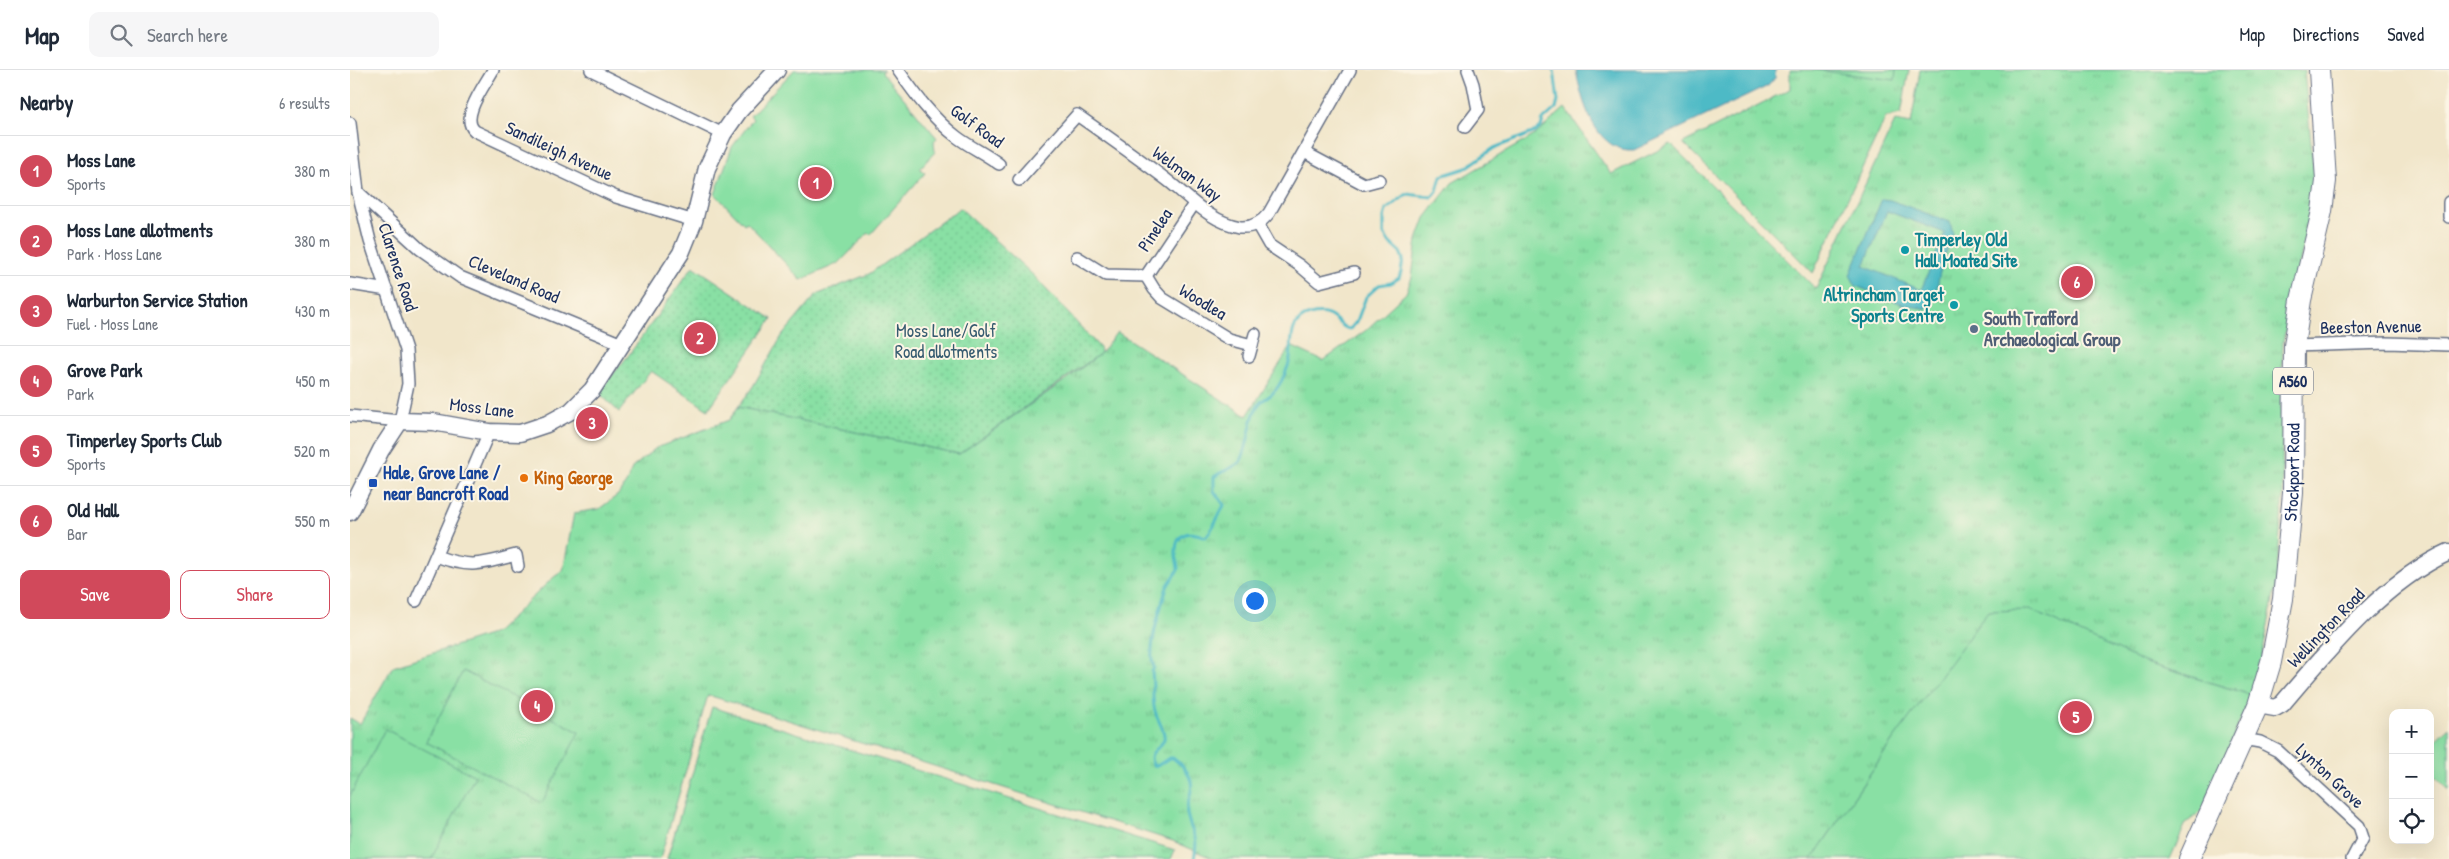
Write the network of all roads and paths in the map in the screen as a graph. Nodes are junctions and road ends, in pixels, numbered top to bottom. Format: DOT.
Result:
graph roads {
  1 [pos="493,70"];
  2 [pos="591,70"];
  3 [pos="777,70"];
  4 [pos="898,70"];
  5 [pos="1350,70"];
  6 [pos="1468,70"];
  7 [pos="2319,70"];
  8 [pos="350,123"];
  9 [pos="1465,127"];
  10 [pos="723,134"];
  11 [pos="1304,152"];
  12 [pos="999,164"];
  13 [pos="1019,180"];
  14 [pos="1379,180"];
  15 [pos="358,192"];
  16 [pos="2449,202"];
  17 [pos="1194,204"];
  18 [pos="2449,218"];
  19 [pos="694,221"];
  20 [pos="1257,224"];
  21 [pos="1078,257"];
  22 [pos="1354,273"];
  23 [pos="1146,276"];
  24 [pos="350,284"];
  25 [pos="387,290"];
  26 [pos="622,344"];
  27 [pos="1252,345"];
  28 [pos="2449,345"];
  29 [pos="2294,346"];
  30 [pos="350,416"];
  31 [pos="400,421"];
  32 [pos="490,432"];
  33 [pos="350,512"];
  34 [pos="2449,552"];
  35 [pos="436,556"];
  36 [pos="518,566"];
  37 [pos="416,601"];
  38 [pos="2258,706"];
  39 [pos="2243,739"];
  40 [pos="2189,859"];
  41 [pos="2352,859"];
  1 -- 19 [label="street, Sandileigh Avenue"];
  2 -- 10 [label="street"];
  3 -- 10 [label="street, Moss Lane"];
  4 -- 12 [label="street, Golf Road"];
  5 -- 11 [label="street"];
  6 -- 9 [label="street"];
  7 -- 29 [label="highway, Stockport Road / A560"];
  8 -- 15 [label="street, Clarence Road"];
  10 -- 19 [label="street, Moss Lane"];
  11 -- 14 [label="street"];
  11 -- 20 [label="street"];
  13 -- 17 [label="street, Welman Way"];
  15 -- 25 [label="street, Clarence Road"];
  15 -- 26 [label="street, Cleveland Road"];
  16 -- 18 [label="street"];
  17 -- 20 [label="street, Welman Way"];
  17 -- 23 [label="street, Pinelea"];
  19 -- 26 [label="street, Moss Lane"];
  20 -- 22 [label="street"];
  21 -- 23 [label="street"];
  23 -- 27 [label="street, Woodlea"];
  24 -- 25 [label="street"];
  25 -- 31 [label="street, Clarence Road"];
  26 -- 32 [label="street, Moss Lane"];
  28 -- 29 [label="street, Beeston Avenue"];
  29 -- 38 [label="highway, Stockport Road / A560"];
  30 -- 31 [label="street"];
  31 -- 32 [label="street, Moss Lane"];
  31 -- 33 [label="street"];
  32 -- 35 [label="street"];
  34 -- 38 [label="street, Wellington Road"];
  35 -- 36 [label="street"];
  35 -- 37 [label="street"];
  38 -- 39 [label="highway, Stockport Road / A560"];
  39 -- 40 [label="highway, Stockport Road / A560"];
  39 -- 41 [label="street, Lynton Grove"];
}
